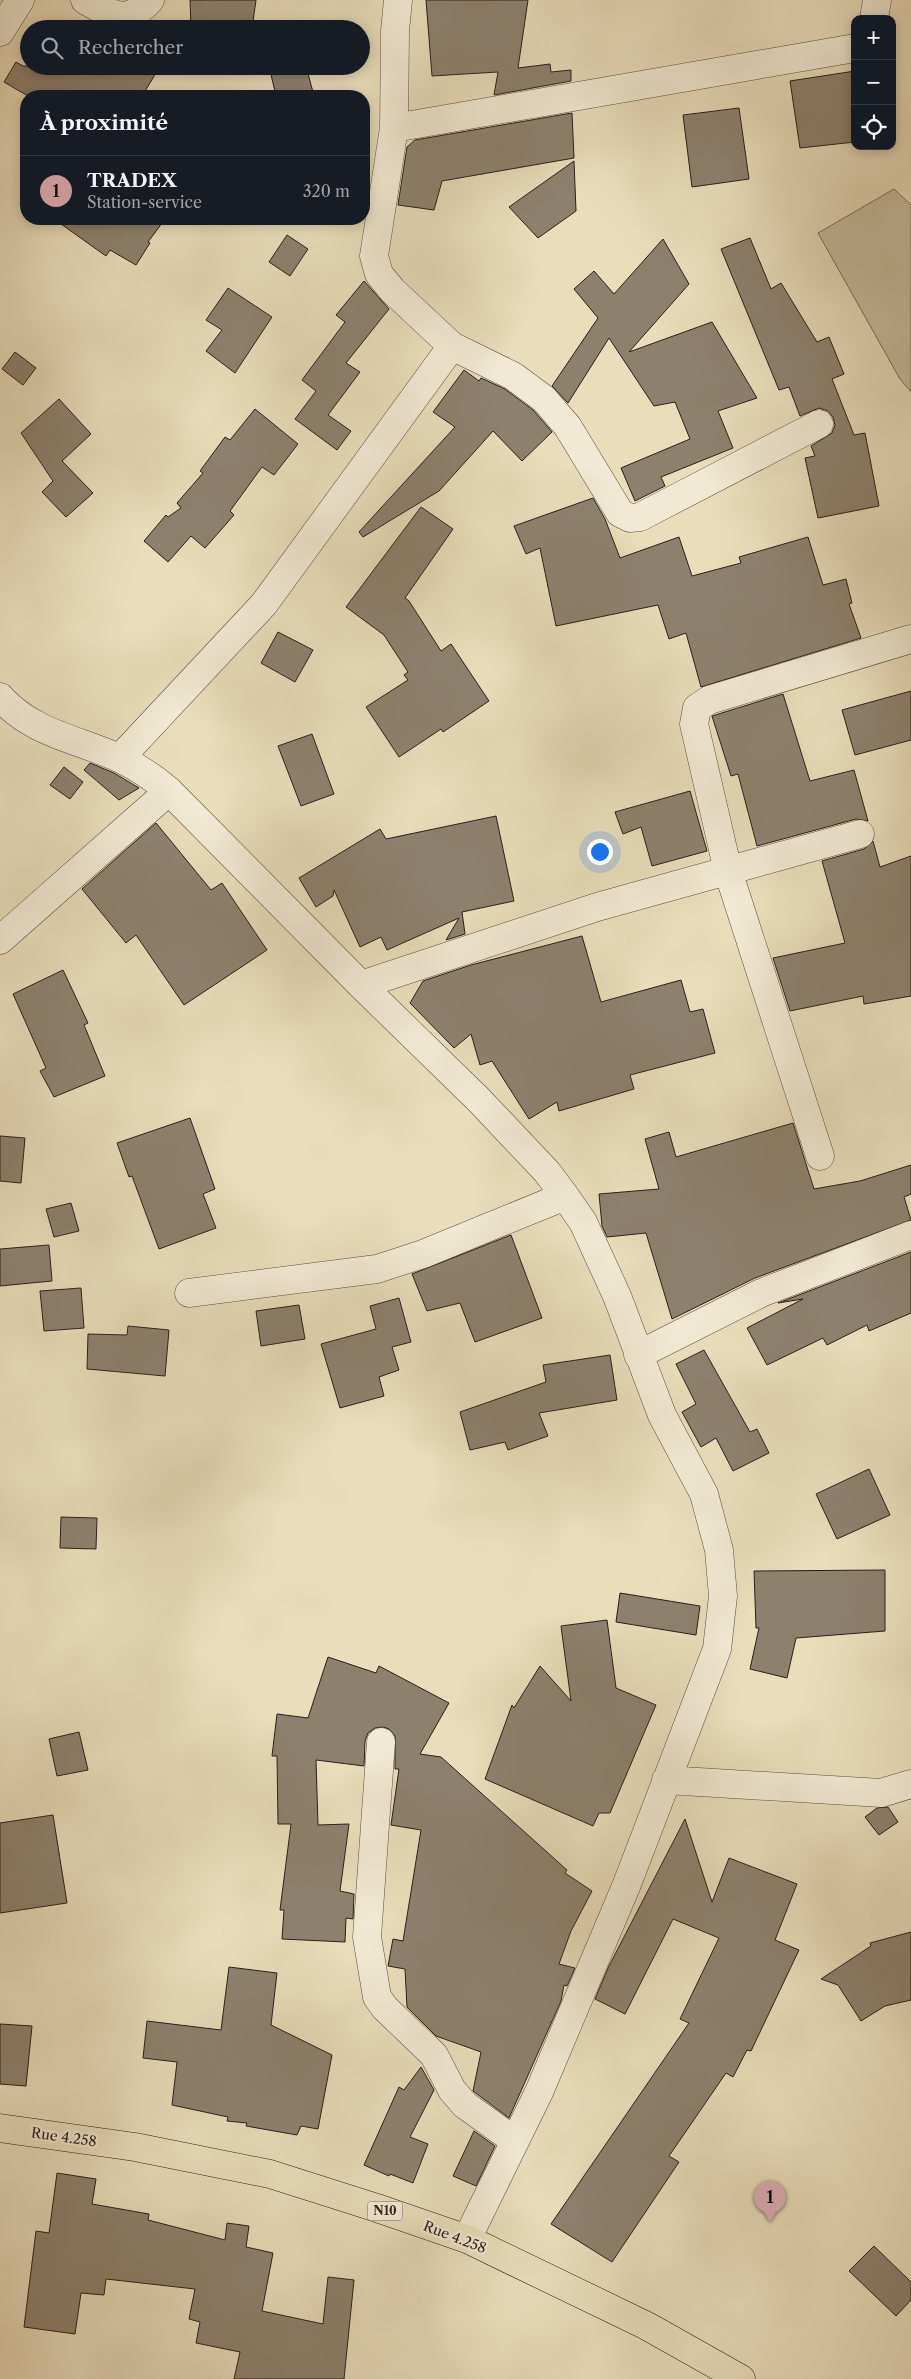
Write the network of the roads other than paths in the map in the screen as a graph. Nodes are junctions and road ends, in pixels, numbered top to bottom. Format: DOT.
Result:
graph roads {
  1 [pos="20,0"];
  2 [pos="85,0"];
  3 [pos="150,0"];
  4 [pos="398,0"];
  5 [pos="877,0"];
  6 [pos="875,15"];
  7 [pos="0,32"];
  8 [pos="851,49"];
  9 [pos="394,128"];
  10 [pos="452,346"];
  11 [pos="819,424"];
  12 [pos="911,639"];
  13 [pos="0,697"];
  14 [pos="120,758"];
  15 [pos="169,791"];
  16 [pos="860,834"];
  17 [pos="728,871"];
  18 [pos="0,940"];
  19 [pos="361,985"];
  20 [pos="820,1156"];
  21 [pos="565,1196"];
  22 [pos="911,1235"];
  23 [pos="189,1293"];
  24 [pos="638,1356"];
  25 [pos="381,1742"];
  26 [pos="666,1780"];
  27 [pos="911,1784"];
  28 [pos="0,2128"];
  29 [pos="515,2141"];
  30 [pos="467,2239"];
  31 [pos="741,2379"];
  1 -- 7 [label="street"];
  2 -- 3 [label="street"];
  4 -- 9 [label="street"];
  5 -- 6 [label="street"];
  8 -- 9 [label="street"];
  9 -- 10 [label="street"];
  10 -- 11 [label="street"];
  10 -- 14 [label="street"];
  12 -- 17 [label="street"];
  13 -- 14 [label="street"];
  14 -- 15 [label="street"];
  15 -- 18 [label="street"];
  15 -- 19 [label="street"];
  16 -- 17 [label="street"];
  17 -- 19 [label="street"];
  17 -- 20 [label="street"];
  19 -- 21 [label="street"];
  21 -- 23 [label="street"];
  21 -- 24 [label="street"];
  22 -- 24 [label="street"];
  24 -- 26 [label="street"];
  25 -- 29 [label="street"];
  26 -- 27 [label="street"];
  26 -- 29 [label="street"];
  28 -- 30 [label="highway, Rue 4.258 / N10"];
  29 -- 30 [label="street"];
  30 -- 31 [label="highway, Rue 4.258 / N10"];
}
